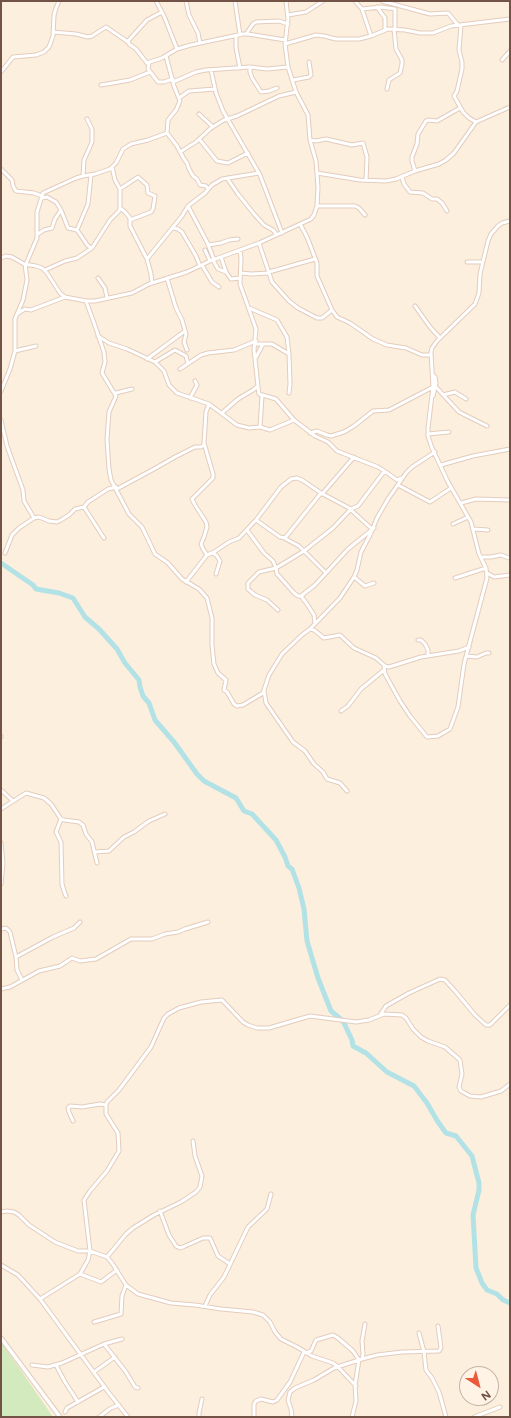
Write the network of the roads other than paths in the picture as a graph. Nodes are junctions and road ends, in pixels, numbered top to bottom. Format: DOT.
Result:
graph roads {
  1 [pos="59,1"];
  2 [pos="156,1"];
  3 [pos="186,1"];
  4 [pos="235,1"];
  5 [pos="286,1"];
  6 [pos="323,1"];
  7 [pos="355,1"];
  8 [pos="382,1"];
  9 [pos="376,7"];
  10 [pos="395,7"];
  11 [pos="362,9"];
  12 [pos="162,12"];
  13 [pos="288,15"];
  14 [pos="510,19"];
  15 [pos="288,24"];
  16 [pos="460,25"];
  17 [pos="386,29"];
  18 [pos="394,29"];
  19 [pos="53,32"];
  20 [pos="246,34"];
  21 [pos="240,35"];
  22 [pos="236,36"];
  23 [pos="371,36"];
  24 [pos="128,42"];
  25 [pos="285,42"];
  26 [pos="200,43"];
  27 [pos="176,49"];
  28 [pos="510,51"];
  29 [pos="166,56"];
  30 [pos="502,60"];
  31 [pos="308,62"];
  32 [pos="149,63"];
  33 [pos="250,67"];
  34 [pos="288,67"];
  35 [pos="240,68"];
  36 [pos="211,70"];
  37 [pos="1,72"];
  38 [pos="150,72"];
  39 [pos="173,80"];
  40 [pos="293,80"];
  41 [pos="101,85"];
  42 [pos="277,88"];
  43 [pos="215,89"];
  44 [pos="387,89"];
  45 [pos="296,92"];
  46 [pos="179,98"];
  47 [pos="510,107"];
  48 [pos="460,108"];
  49 [pos="199,114"];
  50 [pos="87,118"];
  51 [pos="227,119"];
  52 [pos="476,122"];
  53 [pos="213,127"];
  54 [pos="167,133"];
  55 [pos="200,140"];
  56 [pos="310,140"];
  57 [pos="180,152"];
  58 [pos="248,153"];
  59 [pos="112,167"];
  60 [pos="1,169"];
  61 [pos="415,171"];
  62 [pos="258,173"];
  63 [pos="317,173"];
  64 [pos="90,175"];
  65 [pos="83,176"];
  66 [pos="402,177"];
  67 [pos="227,178"];
  68 [pos="366,180"];
  69 [pos="120,189"];
  70 [pos="208,189"];
  71 [pos="42,197"];
  72 [pos="188,206"];
  73 [pos="317,206"];
  74 [pos="120,208"];
  75 [pos="61,210"];
  76 [pos="447,211"];
  77 [pos="365,215"];
  78 [pos="130,220"];
  79 [pos="510,221"];
  80 [pos="300,224"];
  81 [pos="173,228"];
  82 [pos="77,230"];
  83 [pos="282,233"];
  84 [pos="38,234"];
  85 [pos="277,235"];
  86 [pos="238,239"];
  87 [pos="258,243"];
  88 [pos="208,245"];
  89 [pos="92,248"];
  90 [pos="205,250"];
  91 [pos="240,250"];
  92 [pos="221,257"];
  93 [pos="1,258"];
  94 [pos="147,259"];
  95 [pos="315,259"];
  96 [pos="212,260"];
  97 [pos="467,262"];
  98 [pos="483,262"];
  99 [pos="25,264"];
  100 [pos="201,265"];
  101 [pos="45,270"];
  102 [pos="226,272"];
  103 [pos="269,272"];
  104 [pos="241,273"];
  105 [pos="98,278"];
  106 [pos="167,278"];
  107 [pos="240,278"];
  108 [pos="152,283"];
  109 [pos="219,287"];
  110 [pos="65,297"];
  111 [pos="107,298"];
  112 [pos="86,301"];
  113 [pos="415,306"];
  114 [pos="249,308"];
  115 [pos="332,310"];
  116 [pos="16,314"];
  117 [pos="185,331"];
  118 [pos="97,335"];
  119 [pos="440,338"];
  120 [pos="255,342"];
  121 [pos="263,344"];
  122 [pos="36,346"];
  123 [pos="187,350"];
  124 [pos="15,351"];
  125 [pos="289,354"];
  126 [pos="431,355"];
  127 [pos="147,359"];
  128 [pos="255,359"];
  129 [pos="155,362"];
  130 [pos="188,364"];
  131 [pos="180,369"];
  132 [pos="195,381"];
  133 [pos="258,386"];
  134 [pos="434,387"];
  135 [pos="132,389"];
  136 [pos="253,390"];
  137 [pos="1,391"];
  138 [pos="258,392"];
  139 [pos="288,393"];
  140 [pos="116,394"];
  141 [pos="443,395"];
  142 [pos="262,396"];
  143 [pos="190,398"];
  144 [pos="466,399"];
  145 [pos="209,404"];
  146 [pos="222,413"];
  147 [pos="1,420"];
  148 [pos="294,420"];
  149 [pos="487,426"];
  150 [pos="260,427"];
  151 [pos="449,432"];
  152 [pos="310,433"];
  153 [pos="428,434"];
  154 [pos="204,445"];
  155 [pos="510,450"];
  156 [pos="435,452"];
  157 [pos="354,457"];
  158 [pos="441,465"];
  159 [pos="386,472"];
  160 [pos="402,478"];
  161 [pos="398,484"];
  162 [pos="116,488"];
  163 [pos="451,488"];
  164 [pos="322,493"];
  165 [pos="510,500"];
  166 [pos="461,503"];
  167 [pos="84,507"];
  168 [pos="351,510"];
  169 [pos="468,517"];
  170 [pos="34,518"];
  171 [pos="256,520"];
  172 [pos="452,524"];
  173 [pos="373,528"];
  174 [pos="473,529"];
  175 [pos="247,530"];
  176 [pos="488,530"];
  177 [pos="104,538"];
  178 [pos="283,538"];
  179 [pos="304,551"];
  180 [pos="212,553"];
  181 [pos="5,554"];
  182 [pos="207,555"];
  183 [pos="481,557"];
  184 [pos="509,558"];
  185 [pos="276,568"];
  186 [pos="486,570"];
  187 [pos="325,572"];
  188 [pos="216,574"];
  189 [pos="510,576"];
  190 [pos="354,577"];
  191 [pos="455,578"];
  192 [pos="186,582"];
  193 [pos="374,583"];
  194 [pos="301,596"];
  195 [pos="278,610"];
  196 [pos="315,624"];
  197 [pos="310,629"];
  198 [pos="418,640"];
  199 [pos="469,647"];
  200 [pos="490,653"];
  201 [pos="428,655"];
  202 [pos="466,656"];
  203 [pos="384,665"];
  204 [pos="384,670"];
  205 [pos="264,691"];
  206 [pos="341,711"];
  207 [pos="1,790"];
  208 [pos="347,791"];
  209 [pos="13,801"];
  210 [pos="1,809"];
  211 [pos="165,814"];
  212 [pos="61,819"];
  213 [pos="1,843"];
  214 [pos="95,852"];
  215 [pos="97,863"];
  216 [pos="1,884"];
  217 [pos="66,896"];
  218 [pos="80,922"];
  219 [pos="208,922"];
  220 [pos="1,929"];
  221 [pos="16,957"];
  222 [pos="22,980"];
  223 [pos="1,989"];
  224 [pos="510,1005"];
  225 [pos="380,1015"];
  226 [pos="510,1084"];
  227 [pos="106,1105"];
  228 [pos="74,1121"];
  229 [pos="193,1141"];
  230 [pos="271,1194"];
  231 [pos="1,1208"];
  232 [pos="7,1211"];
  233 [pos="160,1211"];
  234 [pos="1,1212"];
  235 [pos="90,1251"];
  236 [pos="107,1257"];
  237 [pos="230,1264"];
  238 [pos="1,1265"];
  239 [pos="117,1270"];
  240 [pos="80,1274"];
  241 [pos="126,1285"];
  242 [pos="40,1299"];
  243 [pos="206,1306"];
  244 [pos="94,1322"];
  245 [pos="365,1324"];
  246 [pos="438,1326"];
  247 [pos="418,1334"];
  248 [pos="1,1338"];
  249 [pos="122,1339"];
  250 [pos="104,1344"];
  251 [pos="305,1352"];
  252 [pos="424,1352"];
  253 [pos="81,1354"];
  254 [pos="115,1357"];
  255 [pos="360,1360"];
  256 [pos="32,1365"];
  257 [pos="56,1365"];
  258 [pos="338,1367"];
  259 [pos="94,1372"];
  260 [pos="356,1386"];
  261 [pos="104,1387"];
  262 [pos="138,1388"];
  263 [pos="202,1399"];
  264 [pos="78,1402"];
  265 [pos="119,1405"];
  266 [pos="500,1407"];
  267 [pos="65,1412"];
  268 [pos="60,1417"];
  269 [pos="99,1417"];
  270 [pos="128,1417"];
  271 [pos="199,1417"];
  272 [pos="254,1417"];
  273 [pos="292,1417"];
  274 [pos="352,1417"];
  275 [pos="446,1417"];
  276 [pos="474,1417"];
  1 -- 19 [label="street"];
  2 -- 12 [label="street"];
  3 -- 26 [label="street"];
  4 -- 21 [label="street"];
  5 -- 13 [label="street"];
  6 -- 13 [label="street"];
  7 -- 11 [label="street"];
  8 -- 10 [label="street"];
  9 -- 10 [label="street"];
  9 -- 11 [label="street"];
  9 -- 17 [label="street"];
  10 -- 16 [label="street"];
  10 -- 18 [label="street"];
  11 -- 23 [label="street"];
  12 -- 24 [label="street"];
  12 -- 27 [label="street"];
  13 -- 15 [label="street"];
  14 -- 16 [label="street"];
  15 -- 20 [label="street"];
  15 -- 25 [label="street"];
  16 -- 18 [label="street"];
  16 -- 48 [label="street"];
  17 -- 18 [label="street"];
  17 -- 23 [label="street"];
  18 -- 44 [label="street"];
  19 -- 24 [label="street"];
  19 -- 37 [label="street"];
  20 -- 21 [label="street"];
  20 -- 25 [label="street"];
  21 -- 22 [label="street"];
  22 -- 26 [label="street"];
  22 -- 35 [label="street"];
  23 -- 25 [label="street"];
  24 -- 32 [label="street"];
  25 -- 34 [label="street"];
  26 -- 27 [label="street"];
  27 -- 29 [label="street"];
  28 -- 30 [label="street"];
  29 -- 32 [label="street"];
  29 -- 39 [label="street"];
  31 -- 40 [label="street"];
  32 -- 38 [label="street"];
  33 -- 34 [label="street"];
  33 -- 35 [label="street"];
  33 -- 42 [label="street"];
  34 -- 40 [label="street"];
  35 -- 36 [label="street"];
  36 -- 39 [label="street"];
  36 -- 43 [label="street"];
  38 -- 39 [label="street"];
  38 -- 41 [label="street"];
  39 -- 46 [label="street"];
  40 -- 45 [label="street"];
  43 -- 46 [label="street"];
  43 -- 51 [label="street"];
  45 -- 51 [label="street"];
  45 -- 56 [label="street"];
  46 -- 54 [label="street"];
  47 -- 52 [label="street"];
  48 -- 52 [label="street"];
  48 -- 61 [label="street"];
  49 -- 53 [label="street"];
  50 -- 65 [label="street"];
  51 -- 53 [label="street"];
  51 -- 58 [label="street"];
  52 -- 61 [label="street"];
  53 -- 55 [label="street"];
  54 -- 57 [label="street"];
  54 -- 59 [label="street"];
  55 -- 57 [label="street"];
  55 -- 58 [label="street"];
  56 -- 63 [label="street"];
  56 -- 68 [label="street"];
  57 -- 70 [label="street"];
  58 -- 62 [label="street"];
  59 -- 64 [label="street"];
  59 -- 69 [label="street"];
  60 -- 71 [label="street"];
  61 -- 66 [label="street"];
  62 -- 67 [label="street"];
  62 -- 83 [label="street"];
  63 -- 68 [label="street"];
  63 -- 73 [label="street"];
  64 -- 65 [label="street"];
  64 -- 82 [label="street"];
  65 -- 71 [label="street"];
  66 -- 68 [label="street"];
  66 -- 76 [label="street"];
  67 -- 70 [label="street"];
  67 -- 85 [label="street"];
  69 -- 74 [label="street"];
  69 -- 78 [label="street"];
  70 -- 72 [label="street"];
  71 -- 75 [label="street"];
  71 -- 84 [label="street"];
  72 -- 81 [label="street"];
  72 -- 88 [label="street"];
  73 -- 77 [label="street"];
  73 -- 80 [label="street"];
  74 -- 78 [label="street"];
  74 -- 89 [label="street"];
  75 -- 82 [label="street"];
  75 -- 84 [label="street"];
  78 -- 94 [label="street"];
  79 -- 98 [label="street"];
  80 -- 83 [label="street"];
  80 -- 95 [label="street"];
  81 -- 94 [label="street"];
  81 -- 100 [label="street"];
  82 -- 89 [label="street"];
  83 -- 85 [label="street"];
  84 -- 99 [label="street"];
  85 -- 87 [label="street"];
  86 -- 88 [label="street"];
  87 -- 91 [label="street"];
  87 -- 103 [label="street"];
  88 -- 96 [label="street"];
  89 -- 101 [label="street"];
  90 -- 96 [label="street"];
  91 -- 92 [label="street"];
  91 -- 104 [label="street"];
  92 -- 96 [label="street"];
  92 -- 102 [label="street"];
  93 -- 99 [label="street"];
  94 -- 108 [label="street"];
  95 -- 103 [label="street"];
  95 -- 115 [label="street"];
  96 -- 100 [label="street"];
  96 -- 102 [label="street"];
  97 -- 98 [label="street"];
  98 -- 119 [label="street"];
  99 -- 101 [label="street"];
  99 -- 116 [label="street"];
  100 -- 106 [label="street"];
  100 -- 109 [label="street"];
  101 -- 110 [label="street"];
  102 -- 107 [label="street"];
  103 -- 104 [label="street"];
  103 -- 115 [label="street"];
  104 -- 107 [label="street"];
  105 -- 111 [label="street"];
  106 -- 108 [label="street"];
  106 -- 117 [label="street"];
  107 -- 114 [label="street"];
  108 -- 111 [label="street"];
  110 -- 112 [label="street"];
  110 -- 116 [label="street"];
  111 -- 112 [label="street"];
  112 -- 118 [label="street"];
  113 -- 119 [label="street"];
  114 -- 120 [label="street"];
  114 -- 125 [label="street"];
  115 -- 126 [label="street"];
  116 -- 124 [label="street"];
  117 -- 123 [label="street"];
  117 -- 127 [label="street"];
  118 -- 127 [label="street"];
  118 -- 140 [label="street"];
  119 -- 126 [label="street"];
  120 -- 121 [label="street"];
  120 -- 128 [label="street"];
  120 -- 130 [label="street"];
  121 -- 125 [label="street"];
  121 -- 128 [label="street"];
  122 -- 124 [label="street"];
  124 -- 137 [label="street"];
  125 -- 139 [label="street"];
  126 -- 134 [label="street"];
  127 -- 129 [label="street"];
  128 -- 133 [label="street"];
  129 -- 130 [label="street"];
  129 -- 143 [label="street"];
  130 -- 131 [label="street"];
  132 -- 143 [label="street"];
  133 -- 136 [label="street"];
  133 -- 138 [label="street"];
  134 -- 141 [label="street"];
  134 -- 152 [label="street"];
  134 -- 153 [label="street"];
  135 -- 140 [label="street"];
  136 -- 138 [label="street"];
  136 -- 146 [label="street"];
  138 -- 142 [label="street"];
  140 -- 162 [label="street"];
  141 -- 144 [label="street"];
  141 -- 149 [label="street"];
  142 -- 148 [label="street"];
  142 -- 150 [label="street"];
  143 -- 145 [label="street"];
  145 -- 146 [label="street"];
  145 -- 154 [label="street"];
  146 -- 150 [label="street"];
  147 -- 170 [label="street"];
  148 -- 150 [label="street"];
  148 -- 152 [label="street"];
  151 -- 153 [label="street"];
  152 -- 157 [label="street"];
  153 -- 156 [label="street"];
  154 -- 162 [label="street"];
  154 -- 182 [label="street"];
  155 -- 158 [label="street"];
  156 -- 158 [label="street"];
  156 -- 160 [label="street"];
  157 -- 159 [label="street"];
  157 -- 164 [label="street"];
  158 -- 163 [label="street"];
  159 -- 160 [label="street"];
  159 -- 168 [label="street"];
  160 -- 161 [label="street"];
  161 -- 163 [label="street"];
  161 -- 173 [label="street"];
  162 -- 167 [label="street"];
  162 -- 192 [label="street"];
  163 -- 166 [label="street"];
  164 -- 168 [label="street"];
  164 -- 171 [label="street"];
  164 -- 178 [label="street"];
  165 -- 166 [label="street"];
  166 -- 169 [label="street"];
  167 -- 170 [label="street"];
  167 -- 177 [label="street"];
  168 -- 173 [label="street"];
  168 -- 179 [label="street"];
  169 -- 172 [label="street"];
  169 -- 174 [label="street"];
  170 -- 181 [label="street"];
  171 -- 175 [label="street"];
  171 -- 178 [label="street"];
  173 -- 187 [label="street"];
  173 -- 190 [label="street"];
  174 -- 176 [label="street"];
  174 -- 183 [label="street"];
  175 -- 180 [label="street"];
  175 -- 185 [label="street"];
  178 -- 179 [label="street"];
  179 -- 185 [label="street"];
  179 -- 187 [label="street"];
  180 -- 182 [label="street"];
  180 -- 188 [label="street"];
  182 -- 192 [label="street"];
  183 -- 184 [label="street"];
  183 -- 186 [label="street"];
  185 -- 194 [label="street"];
  185 -- 195 [label="street"];
  186 -- 189 [label="street"];
  186 -- 191 [label="street"];
  186 -- 199 [label="street"];
  187 -- 194 [label="street"];
  190 -- 193 [label="street"];
  190 -- 196 [label="street"];
  192 -- 205 [label="street"];
  194 -- 196 [label="street"];
  196 -- 197 [label="street"];
  197 -- 203 [label="street"];
  197 -- 205 [label="street"];
  198 -- 201 [label="street"];
  199 -- 201 [label="street"];
  199 -- 202 [label="street"];
  200 -- 202 [label="street"];
  201 -- 203 [label="street"];
  202 -- 204 [label="street"];
  203 -- 204 [label="street"];
  204 -- 206 [label="street"];
  205 -- 208 [label="street"];
  207 -- 209 [label="street"];
  209 -- 210 [label="street"];
  209 -- 212 [label="street"];
  211 -- 214 [label="street"];
  212 -- 214 [label="street"];
  212 -- 217 [label="street"];
  213 -- 216 [label="street"];
  214 -- 215 [label="street"];
  218 -- 221 [label="street"];
  219 -- 222 [label="street"];
  220 -- 221 [label="street"];
  221 -- 222 [label="street"];
  222 -- 223 [label="street"];
  224 -- 225 [label="street"];
  225 -- 226 [label="street"];
  225 -- 227 [label="street"];
  227 -- 228 [label="street"];
  227 -- 235 [label="street"];
  229 -- 233 [label="street"];
  230 -- 237 [label="street"];
  231 -- 232 [label="street"];
  232 -- 234 [label="street"];
  232 -- 235 [label="street"];
  233 -- 236 [label="street"];
  233 -- 237 [label="street"];
  235 -- 236 [label="street"];
  235 -- 240 [label="street"];
  236 -- 239 [label="street"];
  237 -- 243 [label="street"];
  238 -- 242 [label="street"];
  239 -- 240 [label="street"];
  239 -- 241 [label="street"];
  240 -- 242 [label="street"];
  241 -- 243 [label="street"];
  241 -- 244 [label="street"];
  242 -- 253 [label="street"];
  243 -- 251 [label="street"];
  245 -- 255 [label="street"];
  246 -- 252 [label="street"];
  247 -- 252 [label="street"];
  248 -- 268 [label="street"];
  249 -- 250 [label="street"];
  250 -- 253 [label="street"];
  250 -- 254 [label="street"];
  251 -- 255 [label="street"];
  251 -- 258 [label="street"];
  251 -- 272 [label="street"];
  252 -- 255 [label="street"];
  252 -- 275 [label="street"];
  253 -- 257 [label="street"];
  253 -- 259 [label="street"];
  254 -- 259 [label="street"];
  254 -- 262 [label="street"];
  255 -- 258 [label="street"];
  255 -- 260 [label="street"];
  256 -- 257 [label="street"];
  257 -- 264 [label="street"];
  258 -- 260 [label="street"];
  258 -- 273 [label="street"];
  259 -- 261 [label="street"];
  260 -- 274 [label="street"];
  261 -- 264 [label="street"];
  261 -- 265 [label="street"];
  263 -- 271 [label="street"];
  264 -- 267 [label="street"];
  265 -- 269 [label="street"];
  265 -- 270 [label="street"];
  266 -- 276 [label="street"];
}
